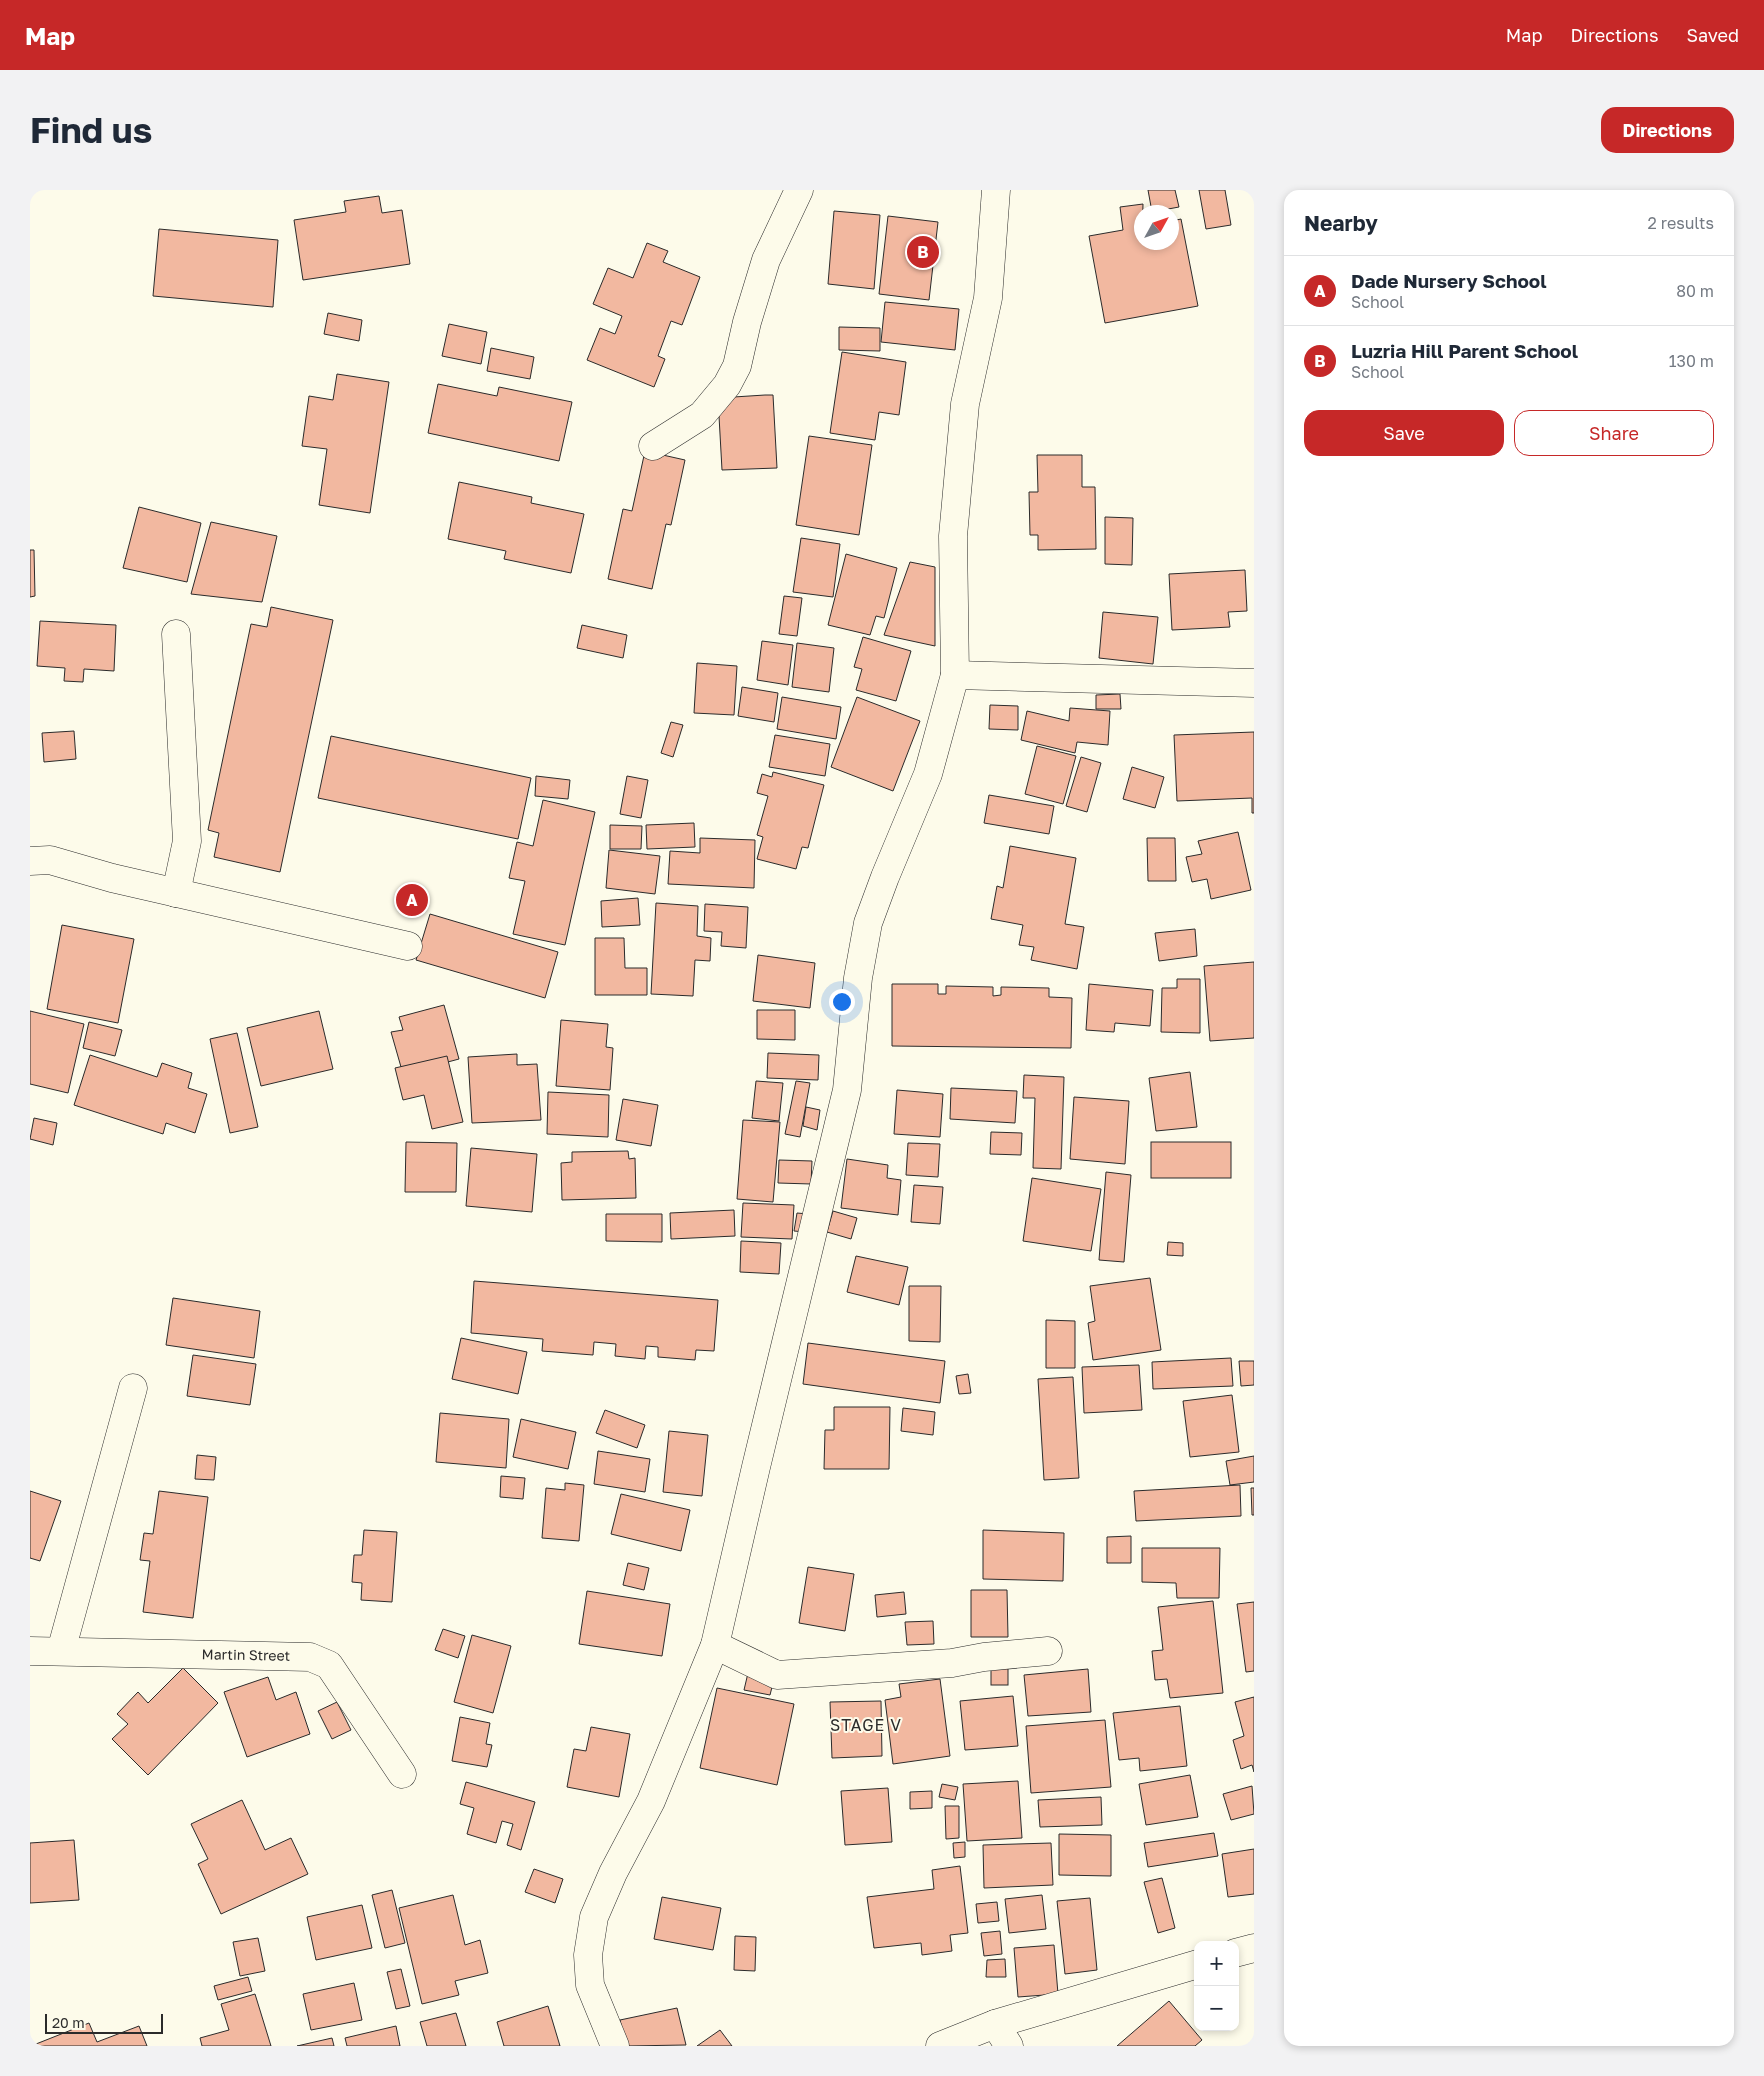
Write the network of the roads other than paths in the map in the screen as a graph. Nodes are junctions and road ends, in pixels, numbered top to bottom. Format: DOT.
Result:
graph roads {
  1 [pos="799,190"];
  2 [pos="996,190"];
  3 [pos="653,446"];
  4 [pos="176,634"];
  5 [pos="955,675"];
  6 [pos="1254,683"];
  7 [pos="30,860"];
  8 [pos="176,893"];
  9 [pos="408,946"];
  10 [pos="133,1388"];
  11 [pos="716,1645"];
  12 [pos="30,1651"];
  13 [pos="61,1651"];
  14 [pos="1048,1651"];
  15 [pos="402,1774"];
  16 [pos="1254,1948"];
  17 [pos="1239,1952"];
  18 [pos="1194,1965"];
  19 [pos="1002,2035"];
  20 [pos="615,2046"];
  21 [pos="940,2046"];
  1 -- 3 [label="street"];
  2 -- 5 [label="street"];
  4 -- 8 [label="street"];
  5 -- 6 [label="street"];
  5 -- 11 [label="street"];
  7 -- 8 [label="street"];
  8 -- 9 [label="street"];
  10 -- 13 [label="street"];
  11 -- 14 [label="street"];
  11 -- 20 [label="street"];
  12 -- 13 [label="street, Martin Street"];
  13 -- 15 [label="street, Martin Street"];
  16 -- 17 [label="street"];
  18 -- 19 [label="street"];
  19 -- 21 [label="street"];
}
